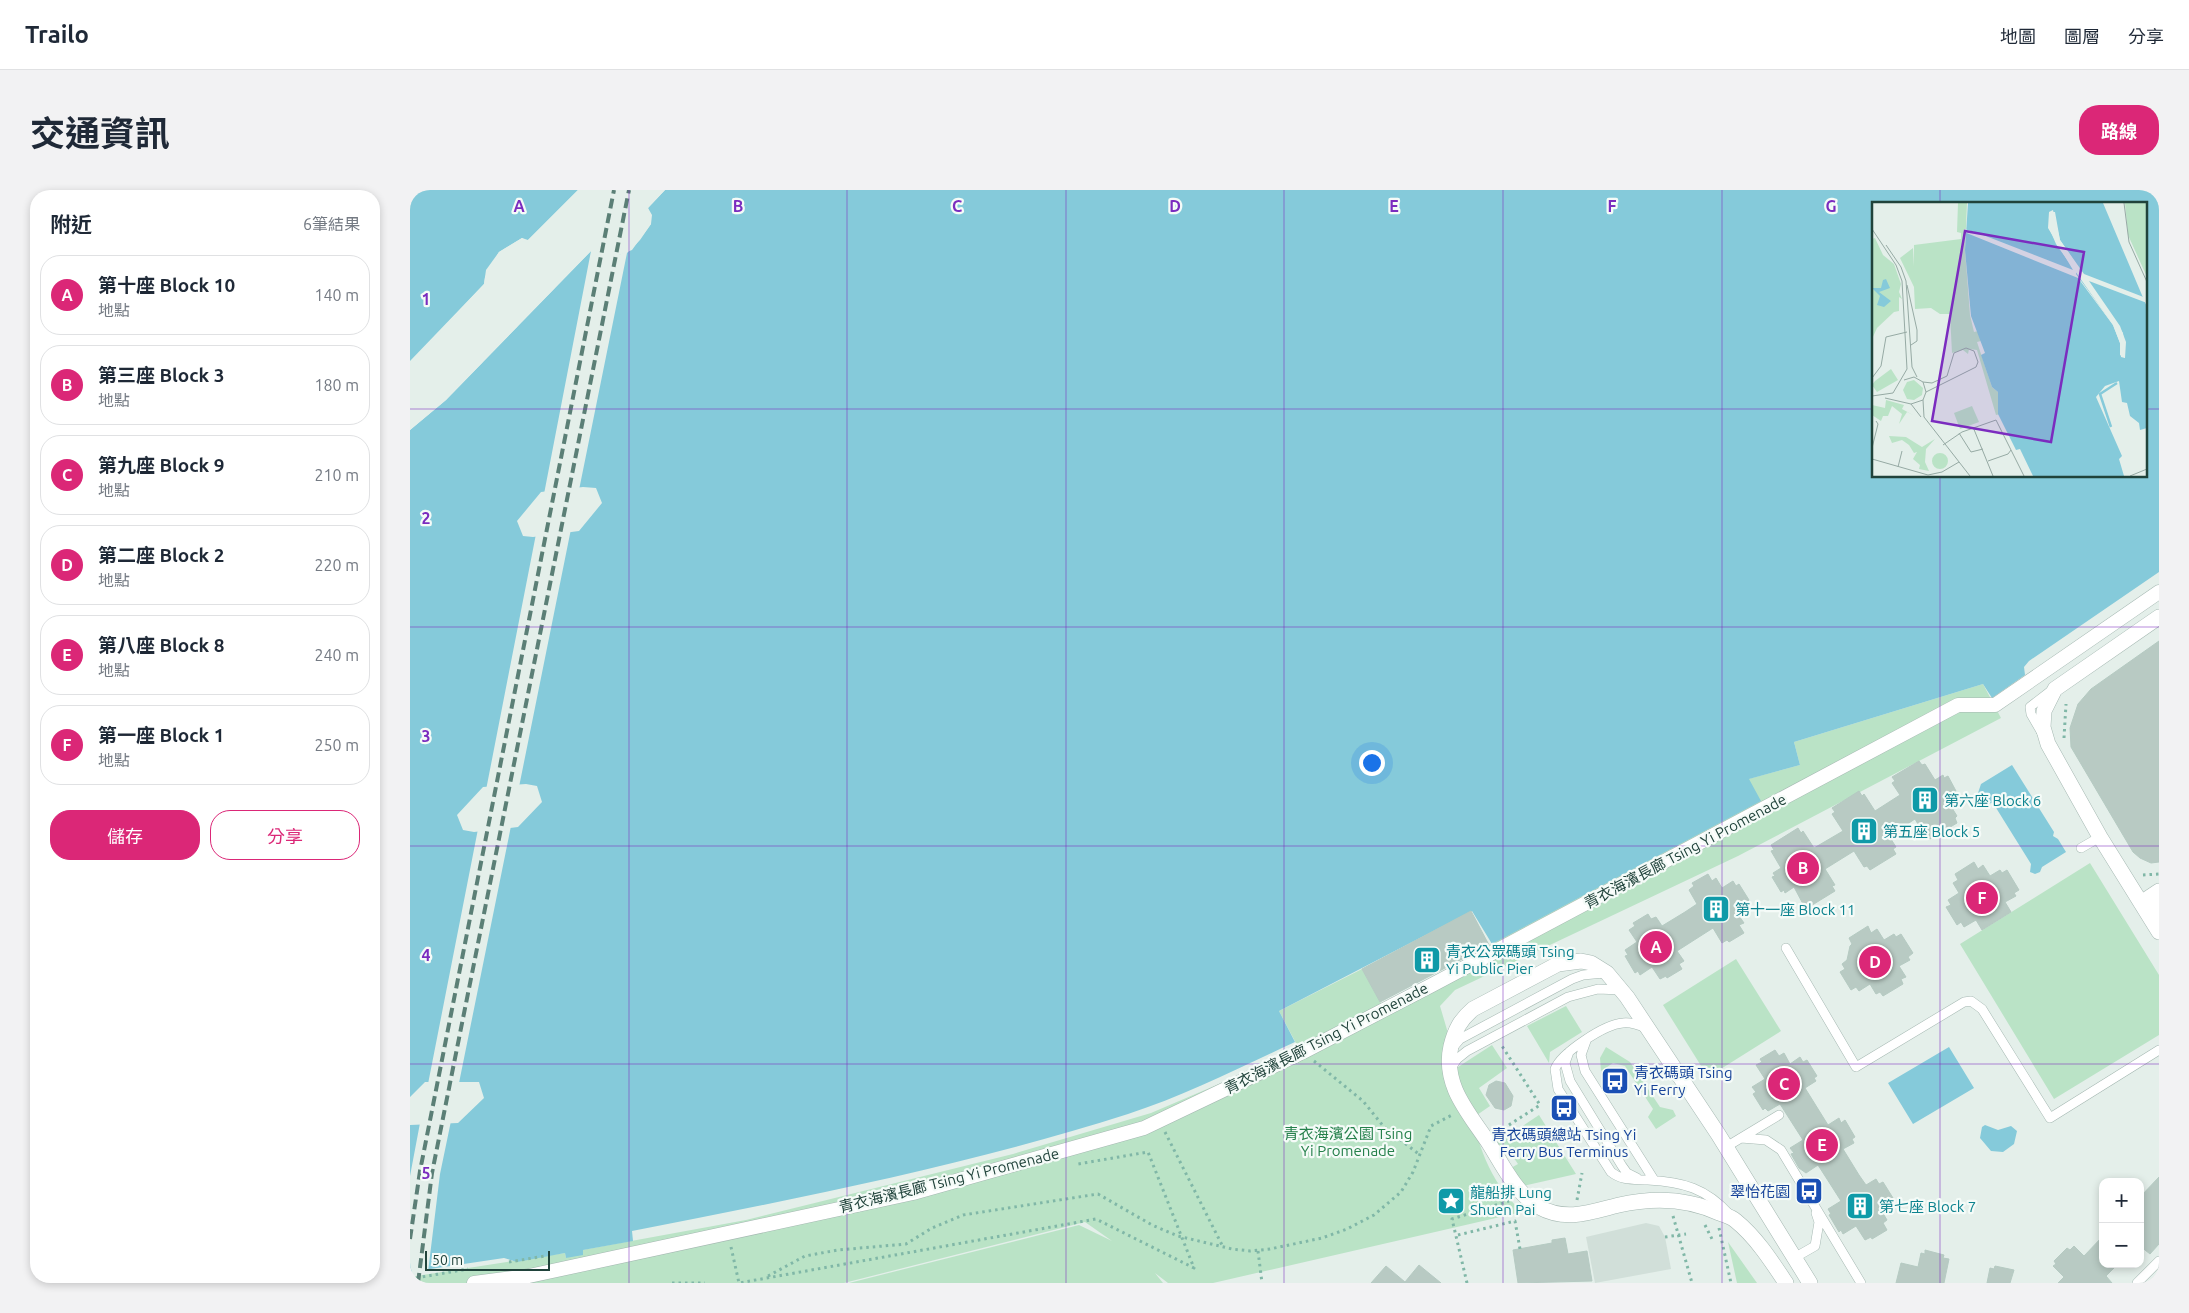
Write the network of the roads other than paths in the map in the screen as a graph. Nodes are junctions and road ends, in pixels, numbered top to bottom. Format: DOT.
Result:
graph roads {
  1 [pos="2159,592"];
  2 [pos="2159,617"];
  3 [pos="2100,837"];
  4 [pos="2081,848"];
  5 [pos="2159,891"];
  6 [pos="2141,903"];
  7 [pos="2159,903"];
  8 [pos="2159,932"];
  9 [pos="1786,948"];
  10 [pos="1622,990"];
  11 [pos="1648,1029"];
  12 [pos="1586,1041"];
  13 [pos="2159,1050"];
  14 [pos="1569,1052"];
  15 [pos="1450,1078"];
  16 [pos="1779,1115"];
  17 [pos="1741,1138"];
  18 [pos="1726,1148"];
  19 [pos="1642,1179"];
  20 [pos="1654,1180"];
  21 [pos="1811,1199"];
  22 [pos="1735,1220"];
  23 [pos="1794,1258"];
  24 [pos="2159,1260"];
  25 [pos="474,1283"];
  26 [pos="1786,1283"];
  27 [pos="1810,1283"];
  28 [pos="1861,1283"];
  29 [pos="2138,1283"];
  1 -- 25 [label="street, 青衣海濱長廊 Tsing Yi Promenade"];
  2 -- 3 [label="street"];
  3 -- 4 [label="lane"];
  3 -- 6 [label="street"];
  5 -- 6 [label="street"];
  6 -- 8 [label="street"];
  7 -- 8 [label="street"];
  9 -- 13 [label="lane"];
  10 -- 11 [label="street"];
  10 -- 15 [label="lane"];
  10 -- 15 [label="street"];
  11 -- 12 [label="lane"];
  11 -- 18 [label="street"];
  12 -- 14 [label="lane"];
  12 -- 20 [label="lane"];
  14 -- 19 [label="lane"];
  14 -- 19 [label="lane"];
  15 -- 22 [label="street"];
  16 -- 17 [label="lane"];
  17 -- 18 [label="lane"];
  17 -- 21 [label="lane"];
  18 -- 23 [label="street"];
  19 -- 20 [label="lane"];
  20 -- 22 [label="lane"];
  21 -- 23 [label="lane"];
  21 -- 28 [label="lane"];
  22 -- 26 [label="street"];
  23 -- 27 [label="street"];
  24 -- 29 [label="lane"];
}
